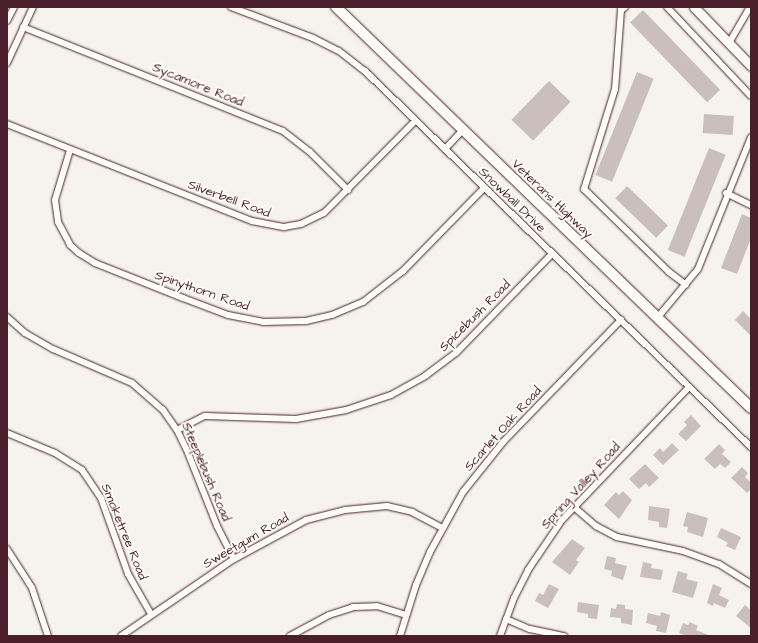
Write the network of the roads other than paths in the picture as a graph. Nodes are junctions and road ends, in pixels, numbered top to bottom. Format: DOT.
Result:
graph roads {
  1 [pos="14,7"];
  2 [pos="33,7"];
  3 [pos="231,7"];
  4 [pos="336,7"];
  5 [pos="625,7"];
  6 [pos="667,7"];
  7 [pos="694,7"];
  8 [pos="750,7"];
  9 [pos="7,21"];
  10 [pos="23,27"];
  11 [pos="729,43"];
  12 [pos="7,63"];
  13 [pos="751,66"];
  14 [pos="751,96"];
  15 [pos="415,121"];
  16 [pos="7,124"];
  17 [pos="462,131"];
  18 [pos="751,137"];
  19 [pos="445,149"];
  20 [pos="70,150"];
  21 [pos="484,188"];
  22 [pos="348,190"];
  23 [pos="726,193"];
  24 [pos="751,205"];
  25 [pos="552,254"];
  26 [pos="686,285"];
  27 [pos="7,317"];
  28 [pos="658,317"];
  29 [pos="621,320"];
  30 [pos="689,387"];
  31 [pos="751,408"];
  32 [pos="177,430"];
  33 [pos="7,433"];
  34 [pos="751,447"];
  35 [pos="574,506"];
  36 [pos="442,528"];
  37 [pos="7,549"];
  38 [pos="234,559"];
  39 [pos="751,584"];
  40 [pos="152,614"];
  41 [pos="406,615"];
  42 [pos="506,619"];
  43 [pos="48,636"];
  44 [pos="122,636"];
  45 [pos="290,636"];
  46 [pos="400,636"];
  47 [pos="500,636"];
  48 [pos="564,636"];
  1 -- 9 [label="street"];
  2 -- 10 [label="street"];
  3 -- 15 [label="street, Snowball Drive"];
  4 -- 17 [label="main road, Veterans Highway"];
  5 -- 26 [label="street"];
  6 -- 14 [label="street"];
  7 -- 11 [label="main road"];
  8 -- 11 [label="street"];
  10 -- 12 [label="street"];
  10 -- 22 [label="street, Sycamore Road"];
  11 -- 13 [label="main road"];
  15 -- 19 [label="street, Snowball Drive"];
  15 -- 22 [label="street, Silverbell Road"];
  16 -- 20 [label="street, Silverbell Road"];
  17 -- 19 [label="street"];
  17 -- 28 [label="main road, Veterans Highway"];
  18 -- 23 [label="street"];
  19 -- 21 [label="street, Snowball Drive"];
  20 -- 21 [label="street, Spinythorn Road"];
  20 -- 22 [label="street, Silverbell Road"];
  21 -- 25 [label="street, Snowball Drive"];
  23 -- 24 [label="street"];
  23 -- 26 [label="street"];
  25 -- 29 [label="street, Snowball Drive"];
  25 -- 32 [label="street, Spicebush Road"];
  26 -- 28 [label="street"];
  27 -- 32 [label="street, Steeplebush Road"];
  28 -- 31 [label="main road, Veterans Highway"];
  29 -- 30 [label="street, Snowball Drive"];
  29 -- 36 [label="street, Scarlet Oak Road"];
  30 -- 34 [label="street, Snowball Drive"];
  30 -- 35 [label="street, Spring Valley Road"];
  32 -- 38 [label="street, Steeplebush Road"];
  33 -- 40 [label="street, Smoketree Road"];
  35 -- 39 [label="street"];
  35 -- 42 [label="street, Spring Valley Road"];
  36 -- 38 [label="street, Sweetgum Road"];
  36 -- 41 [label="street, Scarlet Oak Road"];
  37 -- 43 [label="street"];
  38 -- 40 [label="street, Sweetgum Road"];
  40 -- 44 [label="street, Sweetgum Road"];
  41 -- 45 [label="street"];
  41 -- 46 [label="street, Scarlet Oak Road"];
  42 -- 47 [label="street, Spring Valley Road"];
  42 -- 48 [label="street"];
}
